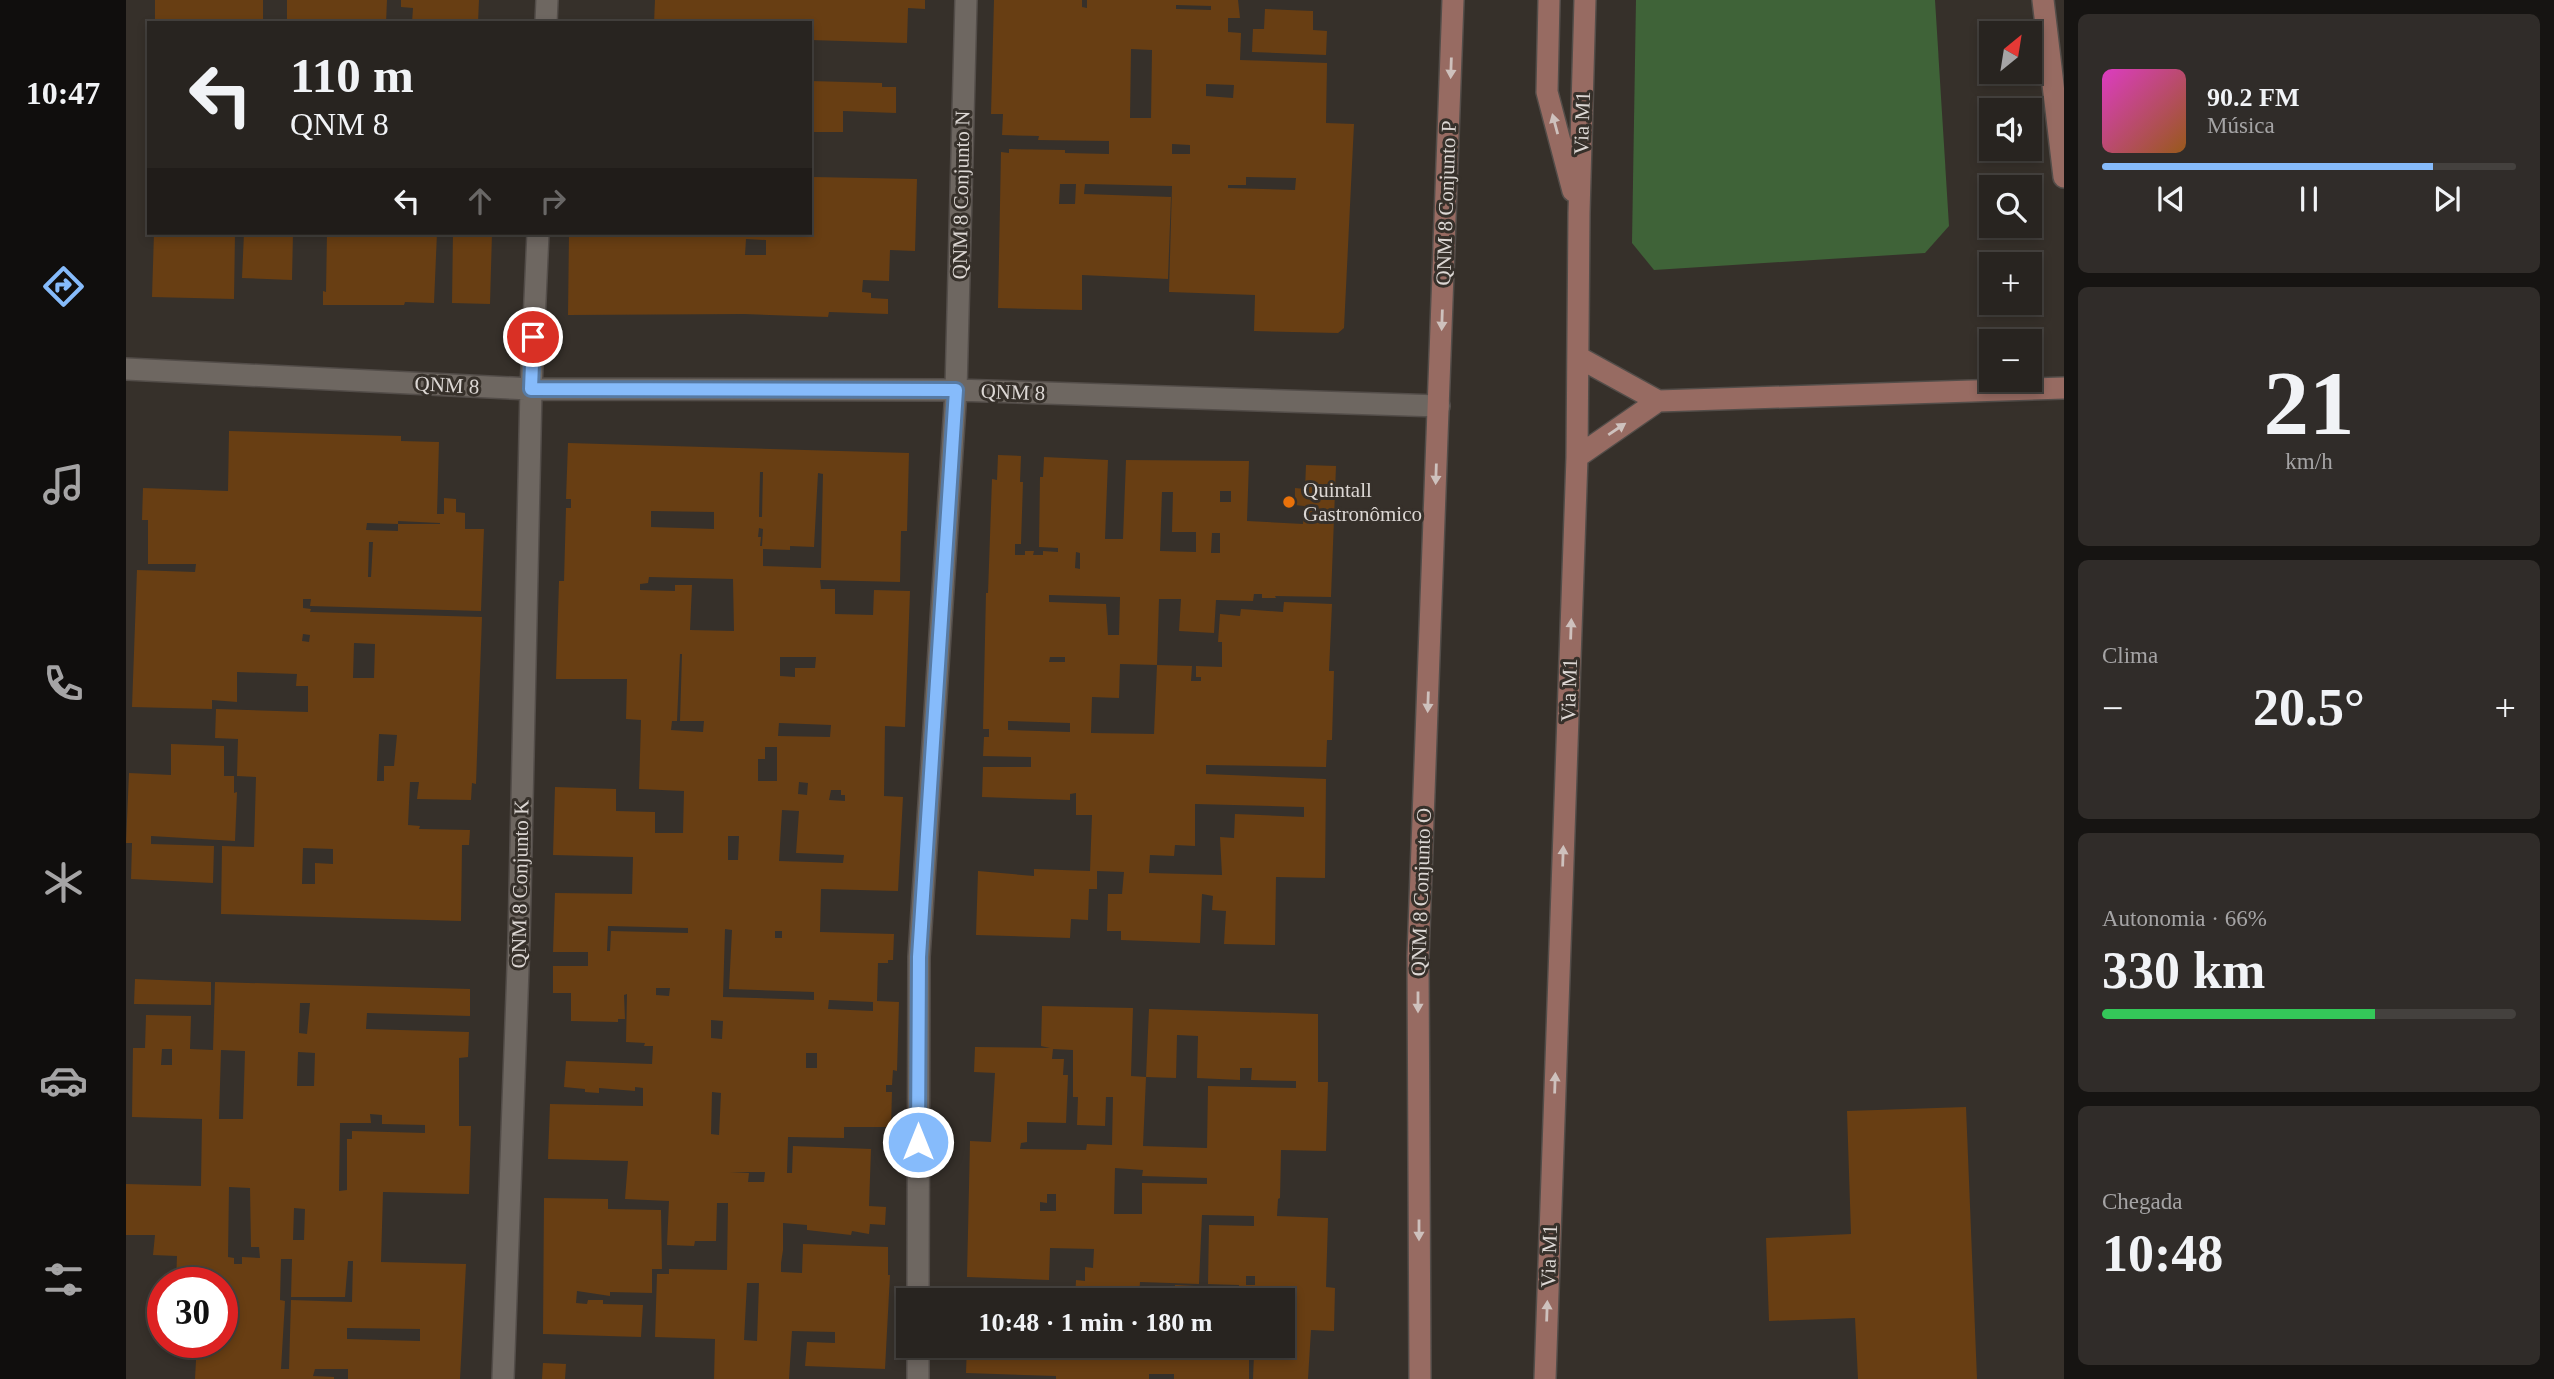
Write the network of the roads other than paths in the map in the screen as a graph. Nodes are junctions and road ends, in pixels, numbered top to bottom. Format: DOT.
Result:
graph roads {
  1 [pos="547,0"];
  2 [pos="966,0"];
  3 [pos="1453,0"];
  4 [pos="1549,0"];
  5 [pos="1585,0"];
  6 [pos="2043,0"];
  7 [pos="546,21"];
  8 [pos="2064,177"];
  9 [pos="1579,213"];
  10 [pos="538,235"];
  11 [pos="1578,357"];
  12 [pos="126,369"];
  13 [pos="2064,388"];
  14 [pos="531,389"];
  15 [pos="956,390"];
  16 [pos="1658,401"];
  17 [pos="1439,406"];
  18 [pos="1577,457"];
  19 [pos="918,1288"];
  20 [pos="918,1358"];
  21 [pos="503,1379"];
  22 [pos="918,1379"];
  23 [pos="1420,1379"];
  24 [pos="1545,1379"];
  1 -- 7 [label="street"];
  2 -- 15 [label="street, QNM 8 Conjunto N"];
  3 -- 17 [label="main road, QNM 8 Conjunto P, one-way"];
  9 -- 4 [label="main road, one-way"];
  5 -- 9 [label="main road, Via M1"];
  6 -- 8 [label="main road"];
  9 -- 11 [label="main road, Via M1"];
  10 -- 14 [label="street, QNM 8 Conjunto K"];
  11 -- 16 [label="main road"];
  11 -- 18 [label="main road, Via M1"];
  12 -- 14 [label="street, QNM 8"];
  13 -- 16 [label="main road"];
  14 -- 15 [label="street, QNM 8"];
  14 -- 21 [label="street, QNM 8 Conjunto K"];
  15 -- 17 [label="street, QNM 8"];
  15 -- 19 [label="street, QNM 8 Conjunto N"];
  18 -- 16 [label="main road, one-way"];
  17 -- 23 [label="main road, QNM 8 Conjunto O, one-way"];
  24 -- 18 [label="main road, Via M1, one-way"];
  20 -- 22 [label="street"];
}
